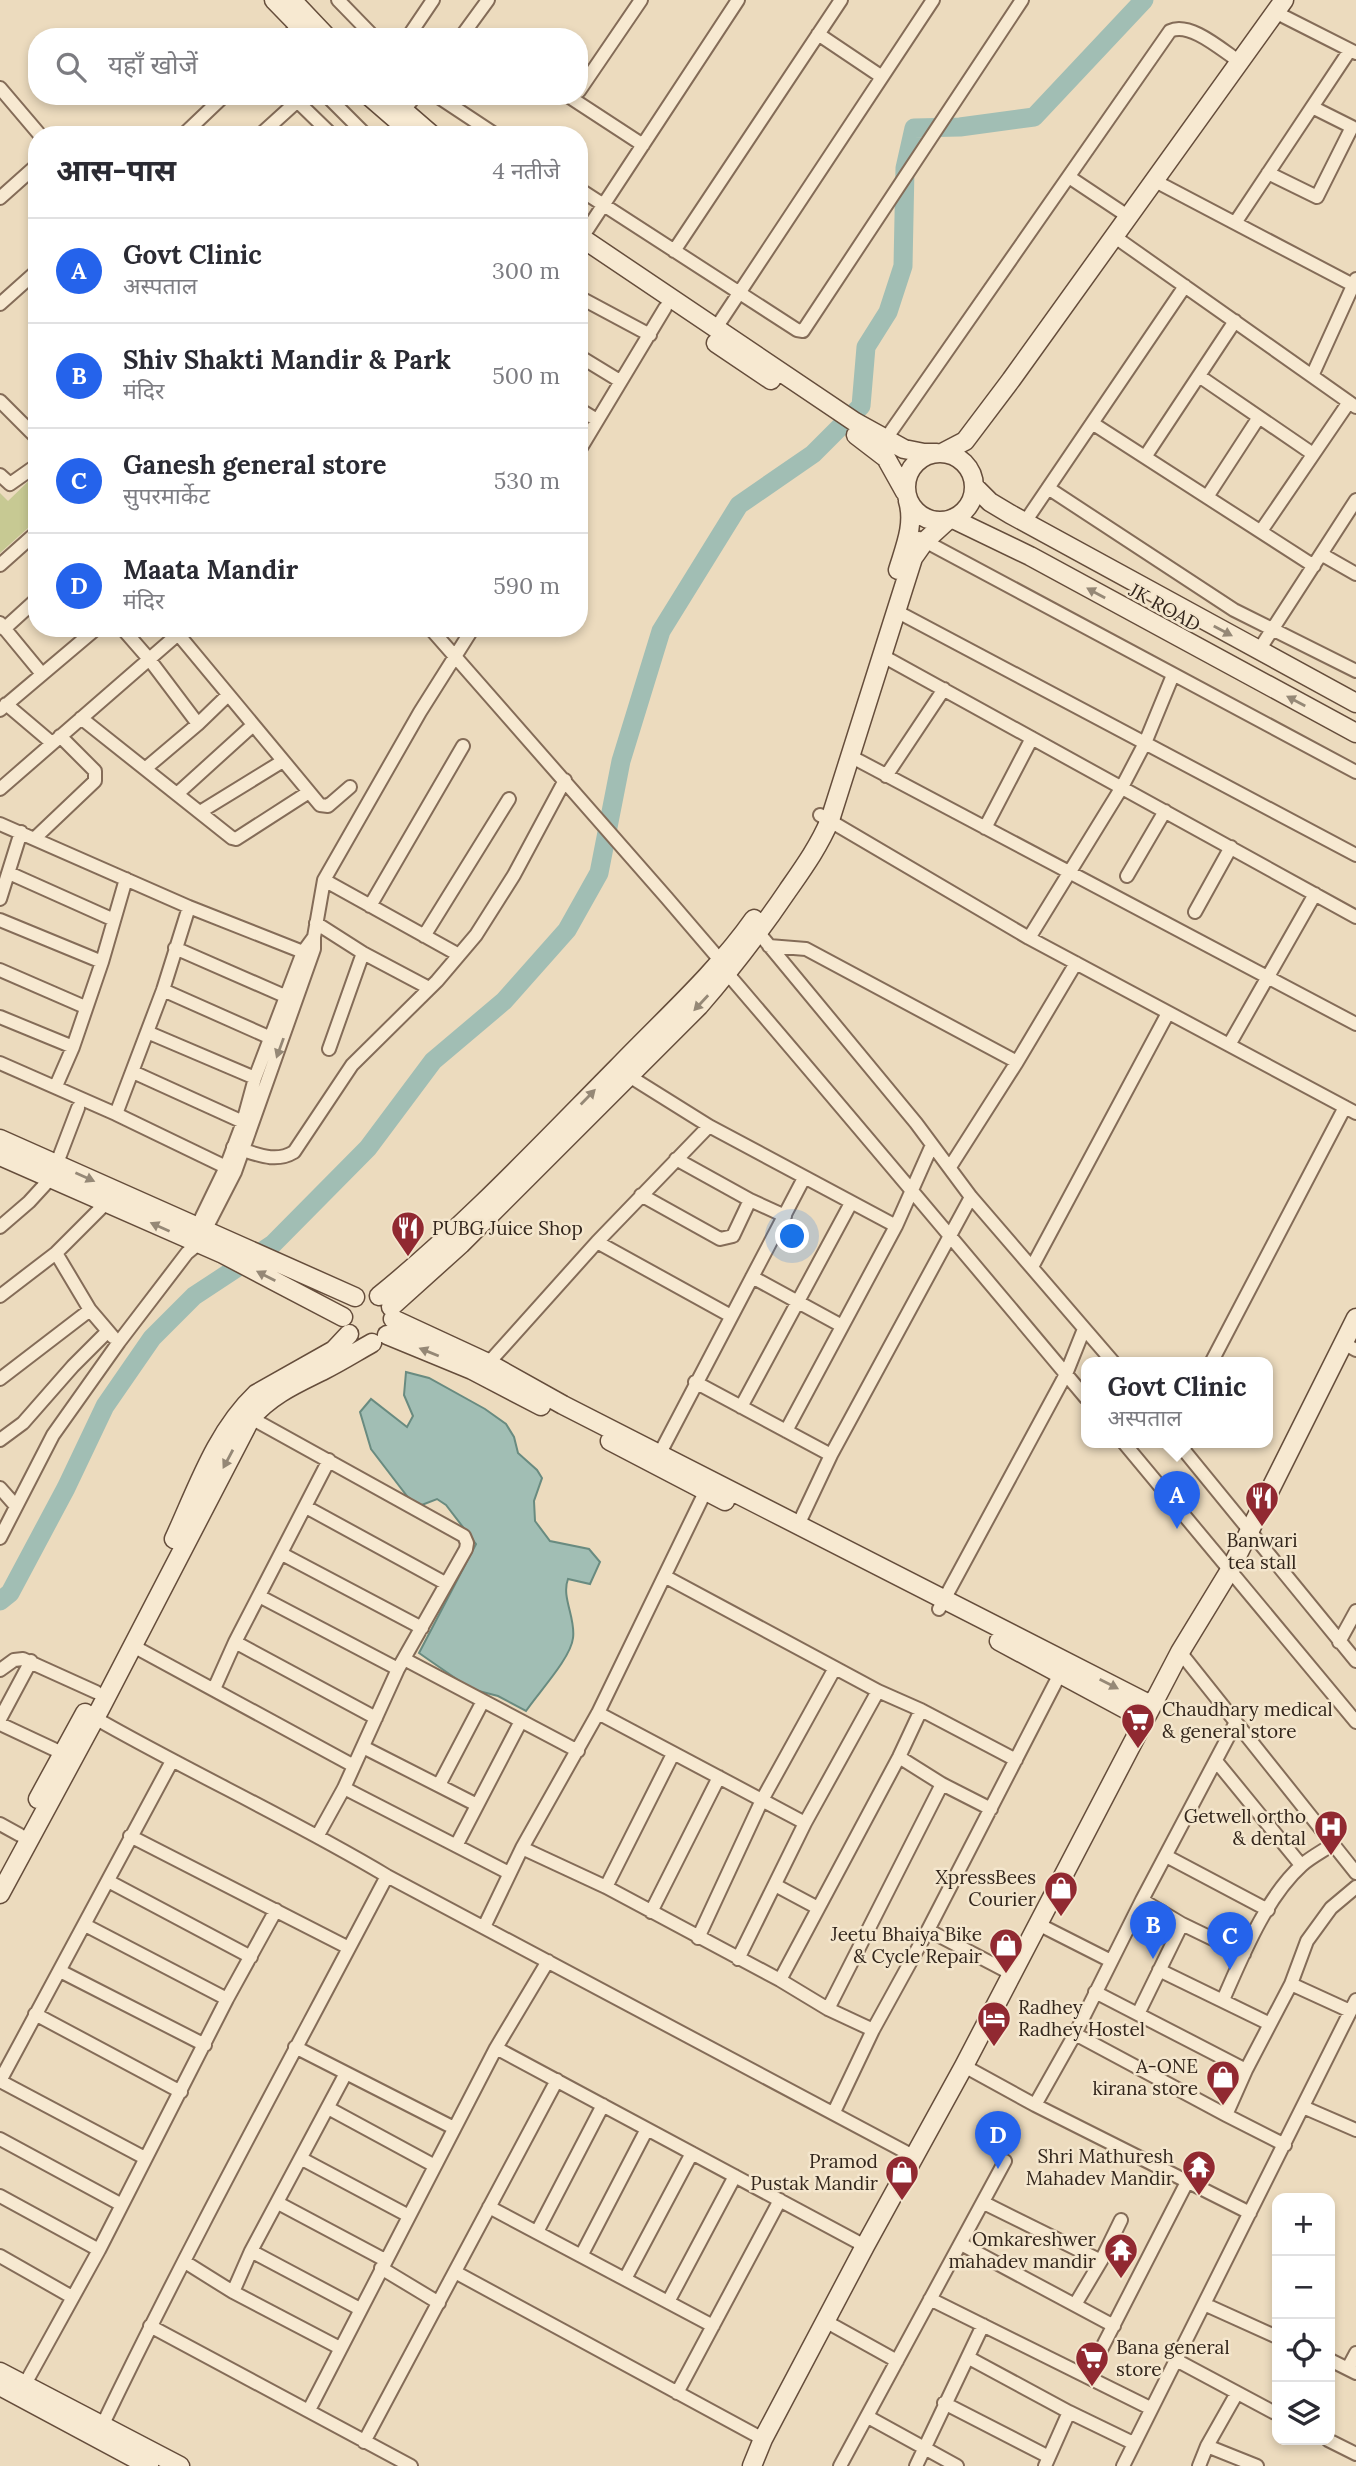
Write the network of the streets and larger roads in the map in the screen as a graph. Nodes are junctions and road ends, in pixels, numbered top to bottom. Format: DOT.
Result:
graph roads {
  1 [pos="274,0"];
  2 [pos="292,0"];
  3 [pos="338,0"];
  4 [pos="433,0"];
  5 [pos="488,0"];
  6 [pos="738,0"];
  7 [pos="841,0"];
  8 [pos="933,0"];
  9 [pos="1021,0"];
  10 [pos="638,1"];
  11 [pos="1280,6"];
  12 [pos="295,28"];
  13 [pos="318,28"];
  14 [pos="365,28"];
  15 [pos="414,28"];
  16 [pos="472,28"];
  17 [pos="818,34"];
  18 [pos="1353,51"];
  19 [pos="1240,62"];
  20 [pos="588,75"];
  21 [pos="882,77"];
  22 [pos="0,88"];
  23 [pos="215,105"];
  24 [pos="293,105"];
  25 [pos="305,105"];
  26 [pos="336,105"];
  27 [pos="379,105"];
  28 [pos="396,105"];
  29 [pos="408,105"];
  30 [pos="451,105"];
  31 [pos="587,105"];
  32 [pos="1312,107"];
  33 [pos="403,112"];
  34 [pos="32,126"];
  35 [pos="192,126"];
  36 [pos="270,126"];
  37 [pos="324,126"];
  38 [pos="357,126"];
  39 [pos="404,126"];
  40 [pos="421,126"];
  41 [pos="482,126"];
  42 [pos="643,145"];
  43 [pos="28,173"];
  44 [pos="1268,173"];
  45 [pos="1069,177"];
  46 [pos="1155,181"];
  47 [pos="588,195"];
  48 [pos="0,198"];
  49 [pos="604,205"];
  50 [pos="1129,217"];
  51 [pos="1235,223"];
  52 [pos="588,230"];
  53 [pos="1115,237"];
  54 [pos="588,247"];
  55 [pos="588,248"];
  56 [pos="674,251"];
  57 [pos="28,279"];
  58 [pos="1355,282"];
  59 [pos="1185,286"];
  60 [pos="739,293"];
  61 [pos="588,302"];
  62 [pos="0,304"];
  63 [pos="665,308"];
  64 [pos="1235,321"];
  65 [pos="716,328"];
  66 [pos="650,335"];
  67 [pos="750,359"];
  68 [pos="588,361"];
  69 [pos="1199,376"];
  70 [pos="1312,376"];
  71 [pos="1012,380"];
  72 [pos="621,381"];
  73 [pos="0,401"];
  74 [pos="1352,404"];
  75 [pos="588,414"];
  76 [pos="1259,417"];
  77 [pos="597,420"];
  78 [pos="1092,423"];
  79 [pos="853,427"];
  80 [pos="28,429"];
  81 [pos="588,436"];
  82 [pos="885,440"];
  83 [pos="940,453"];
  84 [pos="1313,454"];
  85 [pos="1145,457"];
  86 [pos="28,472"];
  87 [pos="0,475"];
  88 [pos="973,482"];
  89 [pos="1048,488"];
  90 [pos="907,496"];
  91 [pos="1207,497"];
  92 [pos="1356,500"];
  93 [pos="950,519"];
  94 [pos="1025,522"];
  95 [pos="1261,531"];
  96 [pos="917,537"];
  97 [pos="28,540"];
  98 [pos="1321,554"];
  99 [pos="0,565"];
  100 [pos="1314,565"];
  101 [pos="1356,574"];
  102 [pos="28,606"];
  103 [pos="896,611"];
  104 [pos="2,626"];
  105 [pos="1273,629"];
  106 [pos="86,637"];
  107 [pos="130,637"];
  108 [pos="174,637"];
  109 [pos="185,637"];
  110 [pos="438,637"];
  111 [pos="467,637"];
  112 [pos="1259,650"];
  113 [pos="881,655"];
  114 [pos="455,657"];
  115 [pos="149,659"];
  116 [pos="1356,671"];
  117 [pos="42,674"];
  118 [pos="1173,675"];
  119 [pos="944,689"];
  120 [pos="228,695"];
  121 [pos="1356,703"];
  122 [pos="3,707"];
  123 [pos="81,718"];
  124 [pos="198,724"];
  125 [pos="252,726"];
  126 [pos="1356,733"];
  127 [pos="1032,738"];
  128 [pos="56,740"];
  129 [pos="1145,743"];
  130 [pos="463,746"];
  131 [pos="850,756"];
  132 [pos="282,761"];
  133 [pos="146,768"];
  134 [pos="1356,772"];
  135 [pos="886,776"];
  136 [pos="565,780"];
  137 [pos="350,787"];
  138 [pos="1122,787"];
  139 [pos="0,789"];
  140 [pos="309,792"];
  141 [pos="177,794"];
  142 [pos="509,799"];
  143 [pos="1165,811"];
  144 [pos="200,812"];
  145 [pos="825,818"];
  146 [pos="0,824"];
  147 [pos="985,828"];
  148 [pos="21,832"];
  149 [pos="35,838"];
  150 [pos="1231,847"];
  151 [pos="1356,855"];
  152 [pos="1069,872"];
  153 [pos="9,873"];
  154 [pos="1127,876"];
  155 [pos="126,879"];
  156 [pos="324,880"];
  157 [pos="1315,894"];
  158 [pos="0,899"];
  159 [pos="370,906"];
  160 [pos="189,907"];
  161 [pos="1195,912"];
  162 [pos="1356,917"];
  163 [pos="0,920"];
  164 [pos="114,920"];
  165 [pos="315,930"];
  166 [pos="760,934"];
  167 [pos="425,936"];
  168 [pos="1029,938"];
  169 [pos="175,948"];
  170 [pos="303,952"];
  171 [pos="363,953"];
  172 [pos="459,956"];
  173 [pos="102,962"];
  174 [pos="1076,963"];
  175 [pos="723,967"];
  176 [pos="0,970"];
  177 [pos="1269,977"];
  178 [pos="429,988"];
  179 [pos="163,990"];
  180 [pos="287,997"];
  181 [pos="85,1007"];
  182 [pos="1168,1013"];
  183 [pos="0,1017"];
  184 [pos="1356,1024"];
  185 [pos="146,1032"];
  186 [pos="271,1038"];
  187 [pos="1229,1045"];
  188 [pos="73,1047"];
  189 [pos="329,1049"];
  190 [pos="1017,1062"];
  191 [pos="0,1063"];
  192 [pos="133,1072"];
  193 [pos="629,1076"];
  194 [pos="256,1078"];
  195 [pos="56,1086"];
  196 [pos="78,1108"];
  197 [pos="1350,1110"];
  198 [pos="116,1114"];
  199 [pos="243,1122"];
  200 [pos="709,1126"];
  201 [pos="0,1139"];
  202 [pos="932,1145"];
  203 [pos="239,1149"];
  204 [pos="0,1156"];
  205 [pos="677,1158"];
  206 [pos="950,1167"];
  207 [pos="50,1170"];
  208 [pos="231,1170"];
  209 [pos="804,1178"];
  210 [pos="912,1188"];
  211 [pos="642,1195"];
  212 [pos="971,1197"];
  213 [pos="750,1200"];
  214 [pos="106,1203"];
  215 [pos="851,1203"];
  216 [pos="785,1216"];
  217 [pos="896,1226"];
  218 [pos="0,1227"];
  219 [pos="949,1236"];
  220 [pos="195,1239"];
  221 [pos="597,1242"];
  222 [pos="226,1247"];
  223 [pos="56,1254"];
  224 [pos="1032,1267"];
  225 [pos="752,1277"];
  226 [pos="0,1296"];
  227 [pos="355,1297"];
  228 [pos="797,1302"];
  229 [pos="90,1310"];
  230 [pos="731,1316"];
  231 [pos="1356,1318"];
  232 [pos="384,1320"];
  233 [pos="346,1326"];
  234 [pos="842,1326"];
  235 [pos="1084,1329"];
  236 [pos="107,1332"];
  237 [pos="118,1342"];
  238 [pos="1350,1347"];
  239 [pos="1109,1357"];
  240 [pos="1214,1357"];
  241 [pos="484,1368"];
  242 [pos="1066,1374"];
  243 [pos="0,1379"];
  244 [pos="695,1382"];
  245 [pos="1081,1392"];
  246 [pos="741,1407"];
  247 [pos="251,1418"];
  248 [pos="786,1431"];
  249 [pos="0,1440"];
  250 [pos="1128,1448"];
  251 [pos="1182,1448"];
  252 [pos="660,1453"];
  253 [pos="831,1455"];
  254 [pos="329,1460"];
  255 [pos="708,1485"];
  256 [pos="0,1488"];
  257 [pos="15,1505"];
  258 [pos="306,1507"];
  259 [pos="797,1525"];
  260 [pos="1251,1531"];
  261 [pos="0,1538"];
  262 [pos="282,1554"];
  263 [pos="1230,1570"];
  264 [pos="666,1577"];
  265 [pos="445,1583"];
  266 [pos="259,1596"];
  267 [pos="941,1605"];
  268 [pos="1356,1611"];
  269 [pos="422,1628"];
  270 [pos="235,1642"];
  271 [pos="1339,1642"];
  272 [pos="133,1646"];
  273 [pos="1180,1652"];
  274 [pos="32,1661"];
  275 [pos="1356,1661"];
  276 [pos="401,1664"];
  277 [pos="835,1668"];
  278 [pos="1063,1669"];
  279 [pos="0,1670"];
  280 [pos="214,1689"];
  281 [pos="878,1691"];
  282 [pos="96,1692"];
  283 [pos="482,1701"];
  284 [pos="921,1710"];
  285 [pos="1147,1712"];
  286 [pos="598,1713"];
  287 [pos="95,1718"];
  288 [pos="376,1718"];
  289 [pos="0,1721"];
  290 [pos="521,1721"];
  291 [pos="1236,1722"];
  292 [pos="1356,1722"];
  293 [pos="363,1747"];
  294 [pos="578,1751"];
  295 [pos="62,1753"];
  296 [pos="673,1754"];
  297 [pos="899,1756"];
  298 [pos="1016,1760"];
  299 [pos="1216,1761"];
  300 [pos="172,1762"];
  301 [pos="354,1766"];
  302 [pos="719,1777"];
  303 [pos="943,1784"];
  304 [pos="439,1785"];
  305 [pos="344,1788"];
  306 [pos="762,1800"];
  307 [pos="477,1805"];
  308 [pos="991,1809"];
  309 [pos="805,1823"];
  310 [pos="0,1824"];
  311 [pos="20,1835"];
  312 [pos="318,1835"];
  313 [pos="130,1836"];
  314 [pos="457,1844"];
  315 [pos="1333,1844"];
  316 [pos="522,1848"];
  317 [pos="1166,1856"];
  318 [pos="1301,1865"];
  319 [pos="1356,1872"];
  320 [pos="509,1873"];
  321 [pos="0,1874"];
  322 [pos="387,1875"];
  323 [pos="107,1881"];
  324 [pos="775,1885"];
  325 [pos="1356,1887"];
  326 [pos="606,1888"];
  327 [pos="0,1894"];
  328 [pos="1142,1900"];
  329 [pos="818,1908"];
  330 [pos="276,1910"];
  331 [pos="1268,1910"];
  332 [pos="651,1912"];
  333 [pos="1038,1923"];
  334 [pos="1182,1924"];
  335 [pos="85,1925"];
  336 [pos="484,1927"];
  337 [pos="928,1930"];
  338 [pos="698,1938"];
  339 [pos="349,1948"];
  340 [pos="1244,1954"];
  341 [pos="251,1957"];
  342 [pos="738,1959"];
  343 [pos="548,1961"];
  344 [pos="1111,1961"];
  345 [pos="1159,1970"];
  346 [pos="60,1971"];
  347 [pos="1012,1974"];
  348 [pos="780,1980"];
  349 [pos="1291,1984"];
  350 [pos="1095,1992"];
  351 [pos="227,1999"];
  352 [pos="1223,2000"];
  353 [pos="1353,2005"];
  354 [pos="828,2009"];
  355 [pos="35,2014"];
  356 [pos="1138,2014"];
  357 [pos="1270,2024"];
  358 [pos="873,2030"];
  359 [pos="1075,2034"];
  360 [pos="205,2045"];
  361 [pos="295,2047"];
  362 [pos="496,2048"];
  363 [pos="964,2066"];
  364 [pos="1246,2070"];
  365 [pos="346,2073"];
  366 [pos="557,2080"];
  367 [pos="0,2081"];
  368 [pos="181,2092"];
  369 [pos="603,2105"];
  370 [pos="1035,2105"];
  371 [pos="1303,2106"];
  372 [pos="328,2108"];
  373 [pos="834,2112"];
  374 [pos="1226,2115"];
  375 [pos="454,2128"];
  376 [pos="647,2129"];
  377 [pos="1356,2130"];
  378 [pos="0,2139"];
  379 [pos="1285,2145"];
  380 [pos="692,2153"];
  381 [pos="915,2157"];
  382 [pos="145,2158"];
  383 [pos="302,2159"];
  384 [pos="1005,2161"];
  385 [pos="435,2166"];
  386 [pos="735,2176"];
  387 [pos="1187,2182"];
  388 [pos="0,2196"];
  389 [pos="780,2200"];
  390 [pos="278,2203"];
  391 [pos="984,2203"];
  392 [pos="122,2205"];
  393 [pos="489,2207"];
  394 [pos="1250,2213"];
  395 [pos="409,2216"];
  396 [pos="1121,2220"];
  397 [pos="537,2232"];
  398 [pos="961,2244"];
  399 [pos="865,2246"];
  400 [pos="99,2250"];
  401 [pos="251,2251"];
  402 [pos="0,2256"];
  403 [pos="581,2256"];
  404 [pos="1101,2261"];
  405 [pos="185,2262"];
  406 [pos="383,2264"];
  407 [pos="455,2272"];
  408 [pos="625,2279"];
  409 [pos="233,2292"];
  410 [pos="72,2297"];
  411 [pos="930,2299"];
  412 [pos="668,2302"];
  413 [pos="439,2303"];
  414 [pos="1076,2303"];
  415 [pos="1204,2304"];
  416 [pos="360,2309"];
  417 [pos="825,2321"];
  418 [pos="984,2325"];
  419 [pos="150,2326"];
  420 [pos="713,2326"];
  421 [pos="1114,2326"];
  422 [pos="1272,2335"];
  423 [pos="340,2348"];
  424 [pos="1356,2353"];
  425 [pos="969,2358"];
  426 [pos="1176,2360"];
  427 [pos="897,2361"];
  428 [pos="1335,2362"];
  429 [pos="1352,2370"];
  430 [pos="0,2372"];
  431 [pos="1087,2377"];
  432 [pos="25,2384"];
  433 [pos="0,2386"];
  434 [pos="677,2393"];
  435 [pos="1237,2393"];
  436 [pos="944,2403"];
  437 [pos="1150,2408"];
  438 [pos="309,2410"];
  439 [pos="1272,2411"];
  440 [pos="1069,2412"];
  441 [pos="868,2417"];
  442 [pos="102,2426"];
  443 [pos="763,2439"];
  444 [pos="364,2442"];
  445 [pos="1133,2443"];
  446 [pos="1335,2444"];
  447 [pos="1207,2446"];
  448 [pos="924,2449"];
  449 [pos="1356,2454"];
  450 [pos="1047,2461"];
  451 [pos="149,2466"];
  452 [pos="180,2466"];
  453 [pos="411,2466"];
  454 [pos="752,2466"];
  455 [pos="840,2466"];
  456 [pos="916,2466"];
  457 [pos="957,2466"];
  458 [pos="1123,2466"];
  459 [pos="1199,2466"];
  460 [pos="1257,2466"];
  1 -- 12 [label="street"];
  2 -- 13 [label="street"];
  3 -- 14 [label="street"];
  4 -- 15 [label="street"];
  5 -- 16 [label="street"];
  6 -- 42 [label="street"];
  7 -- 17 [label="street"];
  8 -- 21 [label="street"];
  9 -- 60 [label="street"];
  10 -- 20 [label="street"];
  11 -- 18 [label="street"];
  11 -- 19 [label="street"];
  17 -- 21 [label="street"];
  17 -- 56 [label="street"];
  18 -- 32 [label="street"];
  19 -- 45 [label="street"];
  19 -- 46 [label="street"];
  21 -- 60 [label="street"];
  22 -- 34 [label="street"];
  23 -- 35 [label="street"];
  24 -- 36 [label="street"];
  25 -- 37 [label="street"];
  26 -- 38 [label="street"];
  27 -- 39 [label="street"];
  28 -- 33 [label="street"];
  29 -- 33 [label="street"];
  30 -- 41 [label="street"];
  31 -- 42 [label="street"];
  32 -- 44 [label="street"];
  32 -- 44 [label="street"];
  33 -- 40 [label="street"];
  42 -- 49 [label="street"];
  43 -- 48 [label="street"];
  44 -- 51 [label="street"];
  45 -- 50 [label="street"];
  45 -- 82 [label="street"];
  46 -- 50 [label="street"];
  46 -- 51 [label="street"];
  47 -- 49 [label="street"];
  49 -- 52 [label="street"];
  49 -- 56 [label="street"];
  50 -- 53 [label="street"];
  51 -- 58 [label="street"];
  53 -- 59 [label="street"];
  53 -- 71 [label="street"];
  54 -- 65 [label="street"];
  55 -- 63 [label="street"];
  56 -- 60 [label="street"];
  57 -- 62 [label="street"];
  58 -- 70 [label="street"];
  59 -- 64 [label="street"];
  59 -- 78 [label="street"];
  60 -- 65 [label="street"];
  61 -- 66 [label="street"];
  63 -- 66 [label="street"];
  63 -- 67 [label="street"];
  64 -- 69 [label="street"];
  64 -- 70 [label="street"];
  65 -- 67 [label="street"];
  66 -- 72 [label="street"];
  67 -- 79 [label="street"];
  68 -- 72 [label="street"];
  69 -- 76 [label="street"];
  69 -- 85 [label="street"];
  70 -- 74 [label="street"];
  71 -- 83 [label="street"];
  71 -- 88 [label="street"];
  72 -- 77 [label="street"];
  73 -- 80 [label="street"];
  74 -- 84 [label="street"];
  75 -- 77 [label="street"];
  76 -- 84 [label="street"];
  76 -- 91 [label="street"];
  77 -- 81 [label="street"];
  78 -- 85 [label="street"];
  78 -- 89 [label="street"];
  79 -- 82 [label="street"];
  79 -- 90 [label="street"];
  82 -- 83 [label="street"];
  83 -- 88 [label="street"];
  83 -- 90 [label="street"];
  84 -- 95 [label="street"];
  85 -- 91 [label="street"];
  86 -- 87 [label="street"];
  88 -- 93 [label="street"];
  88 -- 94 [label="street, JK ROAD"];
  89 -- 94 [label="street"];
  89 -- 105 [label="street"];
  90 -- 93 [label="street"];
  90 -- 96 [label="street"];
  91 -- 95 [label="street"];
  92 -- 98 [label="street"];
  93 -- 96 [label="street"];
  126 -- 93 [label="street, JK ROAD, one-way"];
  94 -- 112 [label="street, JK ROAD, one-way"];
  95 -- 100 [label="street"];
  96 -- 103 [label="street"];
  96 -- 118 [label="street"];
  96 -- 145 [label="street"];
  97 -- 99 [label="street"];
  98 -- 100 [label="street"];
  98 -- 101 [label="street"];
  100 -- 105 [label="street"];
  102 -- 104 [label="street"];
  103 -- 113 [label="street"];
  103 -- 129 [label="street"];
  104 -- 117 [label="street"];
  105 -- 112 [label="street"];
  105 -- 116 [label="street"];
  106 -- 117 [label="street"];
  107 -- 115 [label="street"];
  108 -- 115 [label="street"];
  109 -- 120 [label="street"];
  110 -- 114 [label="street"];
  111 -- 114 [label="street"];
  112 -- 121 [label="street, JK ROAD"];
  113 -- 119 [label="street"];
  113 -- 131 [label="street"];
  114 -- 136 [label="street"];
  114 -- 156 [label="street"];
  115 -- 123 [label="street"];
  115 -- 124 [label="street"];
  117 -- 122 [label="street"];
  118 -- 129 [label="street"];
  118 -- 134 [label="street"];
  119 -- 127 [label="street"];
  119 -- 135 [label="street"];
  120 -- 124 [label="street"];
  120 -- 125 [label="street"];
  122 -- 128 [label="street"];
  123 -- 128 [label="street"];
  123 -- 133 [label="street"];
  124 -- 133 [label="street"];
  125 -- 132 [label="street"];
  125 -- 141 [label="street"];
  127 -- 138 [label="street"];
  127 -- 147 [label="street"];
  128 -- 139 [label="street"];
  128 -- 149 [label="street"];
  129 -- 138 [label="street"];
  129 -- 151 [label="street"];
  130 -- 159 [label="street"];
  131 -- 135 [label="street"];
  131 -- 145 [label="street"];
  132 -- 140 [label="street"];
  132 -- 144 [label="street"];
  133 -- 141 [label="street"];
  135 -- 147 [label="street"];
  136 -- 172 [label="street"];
  136 -- 175 [label="street"];
  137 -- 140 [label="street"];
  138 -- 143 [label="street"];
  138 -- 152 [label="street"];
  140 -- 144 [label="street"];
  141 -- 144 [label="street"];
  142 -- 167 [label="street"];
  143 -- 150 [label="street"];
  143 -- 154 [label="street"];
  145 -- 166 [label="street"];
  145 -- 168 [label="street"];
  146 -- 148 [label="street"];
  147 -- 152 [label="street"];
  148 -- 149 [label="street"];
  148 -- 153 [label="street"];
  149 -- 155 [label="street"];
  150 -- 157 [label="street"];
  150 -- 161 [label="street"];
  152 -- 168 [label="street"];
  152 -- 177 [label="street"];
  153 -- 158 [label="street"];
  153 -- 164 [label="street"];
  155 -- 160 [label="street"];
  155 -- 164 [label="street"];
  156 -- 159 [label="street"];
  156 -- 165 [label="street"];
  157 -- 162 [label="street"];
  157 -- 177 [label="street"];
  159 -- 167 [label="street"];
  160 -- 169 [label="street"];
  160 -- 170 [label="street"];
  163 -- 173 [label="street"];
  164 -- 173 [label="street"];
  165 -- 170 [label="street"];
  165 -- 171 [label="street"];
  165 -- 203 [label="street, one-way"];
  166 -- 175 [label="street"];
  166 -- 190 [label="street"];
  166 -- 202 [label="street"];
  167 -- 172 [label="street"];
  168 -- 174 [label="street"];
  169 -- 179 [label="street"];
  169 -- 180 [label="street"];
  170 -- 180 [label="street"];
  171 -- 178 [label="street"];
  171 -- 189 [label="street"];
  172 -- 178 [label="street"];
  173 -- 181 [label="street"];
  174 -- 182 [label="street"];
  174 -- 190 [label="street"];
  175 -- 193 [label="street, one-way"];
  175 -- 210 [label="street"];
  232 -- 175 [label="street, one-way"];
  176 -- 181 [label="street"];
  177 -- 184 [label="street"];
  177 -- 187 [label="street"];
  178 -- 203 [label="street"];
  179 -- 185 [label="street"];
  179 -- 186 [label="street"];
  180 -- 186 [label="street"];
  181 -- 188 [label="street"];
  182 -- 187 [label="street"];
  182 -- 224 [label="street"];
  183 -- 188 [label="street"];
  185 -- 192 [label="street"];
  185 -- 194 [label="street"];
  186 -- 194 [label="street"];
  187 -- 197 [label="street"];
  188 -- 195 [label="street"];
  190 -- 206 [label="street"];
  191 -- 195 [label="street"];
  192 -- 198 [label="street"];
  192 -- 199 [label="street"];
  193 -- 200 [label="street"];
  193 -- 232 [label="street"];
  194 -- 199 [label="street"];
  195 -- 198 [label="street"];
  196 -- 207 [label="street"];
  197 -- 240 [label="street"];
  198 -- 208 [label="street"];
  199 -- 203 [label="street"];
  200 -- 205 [label="street"];
  200 -- 209 [label="street"];
  201 -- 207 [label="street"];
  202 -- 206 [label="street"];
  202 -- 210 [label="street"];
  203 -- 208 [label="street"];
  204 -- 207 [label="street"];
  205 -- 211 [label="street"];
  205 -- 213 [label="street"];
  206 -- 212 [label="street"];
  207 -- 214 [label="street"];
  207 -- 218 [label="street"];
  207 -- 220 [label="street, one-way"];
  208 -- 220 [label="street"];
  209 -- 215 [label="street"];
  209 -- 216 [label="street"];
  210 -- 217 [label="street"];
  210 -- 219 [label="street"];
  211 -- 213 [label="street"];
  211 -- 221 [label="street"];
  212 -- 219 [label="street"];
  212 -- 224 [label="street"];
  213 -- 216 [label="street"];
  220 -- 214 [label="street, one-way"];
  214 -- 223 [label="street"];
  215 -- 217 [label="street"];
  215 -- 228 [label="street"];
  216 -- 225 [label="street"];
  217 -- 234 [label="street"];
  219 -- 242 [label="street"];
  219 -- 253 [label="street"];
  220 -- 222 [label="street"];
  220 -- 237 [label="street"];
  221 -- 230 [label="street"];
  221 -- 241 [label="street"];
  222 -- 227 [label="street"];
  233 -- 222 [label="street, one-way"];
  223 -- 226 [label="street"];
  223 -- 229 [label="street"];
  224 -- 235 [label="street"];
  225 -- 228 [label="street"];
  225 -- 230 [label="street"];
  227 -- 232 [label="street"];
  227 -- 233 [label="street"];
  228 -- 234 [label="street"];
  228 -- 246 [label="street"];
  229 -- 236 [label="street"];
  229 -- 243 [label="street"];
  230 -- 244 [label="street"];
  231 -- 238 [label="street"];
  232 -- 233 [label="street"];
  232 -- 241 [label="street"];
  232 -- 247 [label="street"];
  233 -- 282 [label="street"];
  234 -- 248 [label="street"];
  235 -- 239 [label="street"];
  235 -- 242 [label="street"];
  236 -- 237 [label="street"];
  236 -- 249 [label="street"];
  237 -- 257 [label="street"];
  238 -- 260 [label="street"];
  241 -- 252 [label="street"];
  241 -- 255 [label="street"];
  242 -- 245 [label="street"];
  242 -- 267 [label="street"];
  244 -- 246 [label="street"];
  244 -- 252 [label="street"];
  246 -- 248 [label="street"];
  247 -- 254 [label="street"];
  247 -- 272 [label="street, one-way"];
  248 -- 253 [label="street"];
  250 -- 263 [label="street"];
  251 -- 260 [label="street"];
  252 -- 255 [label="street"];
  253 -- 259 [label="street"];
  254 -- 258 [label="street"];
  254 -- 265 [label="street"];
  255 -- 259 [label="street"];
  255 -- 264 [label="street"];
  255 -- 267 [label="street"];
  256 -- 257 [label="street"];
  257 -- 261 [label="street"];
  258 -- 262 [label="street"];
  258 -- 265 [label="street"];
  259 -- 267 [label="street"];
  260 -- 263 [label="street"];
  260 -- 271 [label="street"];
  262 -- 266 [label="street"];
  262 -- 269 [label="street"];
  263 -- 273 [label="street"];
  263 -- 292 [label="street"];
  264 -- 277 [label="street"];
  264 -- 286 [label="street"];
  265 -- 269 [label="street"];
  266 -- 270 [label="street"];
  266 -- 276 [label="street"];
  267 -- 278 [label="street"];
  268 -- 271 [label="street"];
  269 -- 276 [label="street"];
  270 -- 280 [label="street"];
  270 -- 288 [label="street"];
  271 -- 275 [label="street"];
  272 -- 280 [label="street"];
  272 -- 287 [label="street"];
  273 -- 285 [label="street"];
  273 -- 291 [label="street"];
  274 -- 279 [label="street"];
  274 -- 282 [label="street"];
  274 -- 289 [label="street"];
  276 -- 283 [label="street"];
  276 -- 288 [label="street"];
  277 -- 281 [label="street"];
  277 -- 306 [label="street"];
  278 -- 285 [label="street"];
  278 -- 298 [label="street"];
  280 -- 301 [label="street"];
  281 -- 284 [label="street"];
  281 -- 309 [label="street"];
  282 -- 295 [label="street"];
  283 -- 290 [label="street"];
  283 -- 304 [label="street"];
  284 -- 297 [label="street"];
  284 -- 298 [label="street"];
  285 -- 333 [label="street"];
  286 -- 294 [label="street"];
  286 -- 296 [label="street"];
  287 -- 300 [label="street"];
  287 -- 327 [label="street"];
  288 -- 293 [label="street"];
  289 -- 295 [label="street"];
  290 -- 294 [label="street"];
  290 -- 307 [label="street"];
  291 -- 299 [label="street"];
  291 -- 315 [label="street"];
  293 -- 301 [label="street"];
  293 -- 304 [label="street"];
  294 -- 316 [label="street"];
  295 -- 311 [label="street"];
  296 -- 302 [label="street"];
  296 -- 326 [label="street"];
  297 -- 303 [label="street"];
  297 -- 329 [label="street"];
  298 -- 308 [label="street"];
  299 -- 317 [label="street"];
  299 -- 318 [label="street"];
  300 -- 312 [label="street"];
  300 -- 313 [label="street"];
  301 -- 305 [label="street"];
  302 -- 306 [label="street"];
  302 -- 332 [label="street"];
  303 -- 308 [label="street"];
  303 -- 354 [label="street"];
  304 -- 307 [label="street"];
  305 -- 312 [label="street"];
  305 -- 314 [label="street"];
  306 -- 309 [label="street"];
  306 -- 338 [label="street"];
  307 -- 314 [label="street"];
  308 -- 337 [label="street"];
  309 -- 324 [label="street"];
  310 -- 311 [label="street"];
  311 -- 321 [label="street"];
  312 -- 322 [label="street"];
  313 -- 323 [label="street"];
  313 -- 330 [label="street"];
  314 -- 320 [label="street"];
  315 -- 318 [label="street"];
  315 -- 319 [label="street"];
  316 -- 320 [label="street"];
  316 -- 326 [label="street"];
  317 -- 328 [label="street"];
  317 -- 331 [label="street"];
  318 -- 331 [label="street"];
  320 -- 336 [label="street"];
  322 -- 336 [label="street"];
  322 -- 339 [label="street"];
  323 -- 335 [label="street"];
  323 -- 341 [label="street"];
  324 -- 329 [label="street"];
  324 -- 342 [label="street"];
  325 -- 349 [label="street"];
  326 -- 332 [label="street"];
  328 -- 334 [label="street"];
  328 -- 344 [label="street"];
  329 -- 348 [label="street"];
  330 -- 339 [label="street"];
  330 -- 341 [label="street"];
  331 -- 340 [label="street"];
  332 -- 338 [label="street"];
  333 -- 344 [label="street"];
  333 -- 347 [label="street"];
  334 -- 340 [label="street"];
  334 -- 345 [label="street"];
  335 -- 346 [label="street"];
  335 -- 351 [label="street"];
  336 -- 343 [label="street"];
  337 -- 347 [label="street"];
  337 -- 358 [label="street"];
  338 -- 342 [label="street"];
  339 -- 361 [label="street"];
  340 -- 352 [label="street"];
  341 -- 351 [label="street"];
  342 -- 348 [label="street"];
  343 -- 362 [label="street"];
  343 -- 373 [label="street"];
  344 -- 350 [label="street"];
  345 -- 352 [label="street"];
  345 -- 356 [label="street"];
  346 -- 355 [label="street"];
  346 -- 360 [label="street"];
  347 -- 363 [label="street"];
  348 -- 354 [label="street"];
  349 -- 353 [label="street"];
  349 -- 357 [label="street"];
  350 -- 356 [label="street"];
  350 -- 359 [label="street"];
  351 -- 360 [label="street"];
  352 -- 357 [label="street"];
  353 -- 371 [label="street"];
  354 -- 358 [label="street"];
  355 -- 367 [label="street"];
  355 -- 368 [label="street"];
  356 -- 364 [label="street"];
  357 -- 364 [label="street"];
  358 -- 373 [label="street"];
  359 -- 370 [label="street"];
  359 -- 374 [label="street"];
  360 -- 368 [label="street"];
  361 -- 365 [label="street"];
  361 -- 405 [label="street"];
  362 -- 366 [label="street"];
  362 -- 375 [label="street"];
  363 -- 370 [label="street"];
  363 -- 381 [label="street"];
  364 -- 374 [label="street"];
  365 -- 372 [label="street"];
  365 -- 375 [label="street"];
  366 -- 369 [label="street"];
  366 -- 393 [label="street"];
  367 -- 382 [label="street"];
  368 -- 382 [label="street"];
  369 -- 376 [label="street"];
  369 -- 397 [label="street"];
  370 -- 387 [label="street"];
  371 -- 377 [label="street"];
  371 -- 379 [label="street"];
  372 -- 383 [label="street"];
  372 -- 385 [label="street"];
  373 -- 381 [label="street"];
  374 -- 379 [label="street"];
  375 -- 385 [label="street"];
  376 -- 380 [label="street"];
  376 -- 403 [label="street"];
  378 -- 392 [label="street"];
  379 -- 394 [label="street"];
  380 -- 386 [label="street"];
  380 -- 408 [label="street"];
  381 -- 399 [label="street"];
  382 -- 392 [label="street"];
  383 -- 390 [label="street"];
  383 -- 395 [label="street"];
  384 -- 391 [label="street"];
  385 -- 395 [label="street"];
  386 -- 389 [label="street"];
  386 -- 412 [label="street"];
  387 -- 394 [label="street"];
  387 -- 421 [label="street"];
  388 -- 400 [label="street"];
  389 -- 399 [label="street"];
  389 -- 420 [label="street"];
  390 -- 401 [label="street"];
  390 -- 406 [label="street"];
  391 -- 398 [label="street"];
  391 -- 404 [label="street"];
  392 -- 400 [label="street"];
  393 -- 397 [label="street"];
  393 -- 407 [label="street"];
  394 -- 415 [label="street"];
  395 -- 406 [label="street"];
  396 -- 404 [label="street"];
  397 -- 403 [label="street"];
  398 -- 411 [label="street"];
  398 -- 414 [label="street"];
  399 -- 417 [label="street"];
  400 -- 410 [label="street"];
  401 -- 409 [label="street"];
  401 -- 416 [label="street"];
  402 -- 410 [label="street"];
  403 -- 408 [label="street"];
  404 -- 414 [label="street"];
  405 -- 409 [label="street"];
  405 -- 419 [label="street"];
  406 -- 413 [label="street"];
  406 -- 416 [label="street"];
  407 -- 413 [label="street"];
  407 -- 434 [label="street"];
  408 -- 412 [label="street"];
  409 -- 423 [label="street"];
  410 -- 432 [label="street"];
  411 -- 418 [label="street"];
  411 -- 427 [label="street"];
  412 -- 420 [label="street"];
  413 -- 444 [label="street"];
  414 -- 421 [label="street"];
  415 -- 422 [label="street"];
  415 -- 426 [label="street"];
  416 -- 423 [label="street"];
  417 -- 427 [label="street"];
  417 -- 443 [label="street"];
  418 -- 425 [label="street"];
  418 -- 431 [label="street"];
  419 -- 438 [label="street"];
  419 -- 442 [label="street"];
  420 -- 434 [label="street"];
  421 -- 431 [label="street"];
  423 -- 438 [label="street"];
  424 -- 429 [label="street"];
  425 -- 436 [label="street"];
  425 -- 440 [label="street"];
  426 -- 435 [label="street"];
  426 -- 437 [label="street"];
  427 -- 441 [label="street"];
  428 -- 429 [label="street"];
  430 -- 432 [label="street"];
  431 -- 437 [label="street"];
  432 -- 442 [label="street"];
  433 -- 451 [label="street"];
  434 -- 443 [label="street"];
  435 -- 439 [label="street"];
  435 -- 447 [label="street"];
  436 -- 448 [label="street"];
  436 -- 450 [label="street"];
  437 -- 445 [label="street"];
  438 -- 444 [label="street"];
  440 -- 445 [label="street"];
  440 -- 450 [label="street"];
  441 -- 448 [label="street"];
  441 -- 455 [label="street"];
  442 -- 452 [label="street"];
  443 -- 454 [label="street"];
  444 -- 453 [label="street"];
  445 -- 458 [label="street"];
  446 -- 449 [label="street"];
  447 -- 459 [label="street"];
  447 -- 460 [label="street"];
  448 -- 456 [label="street"];
  448 -- 457 [label="street"];
}
